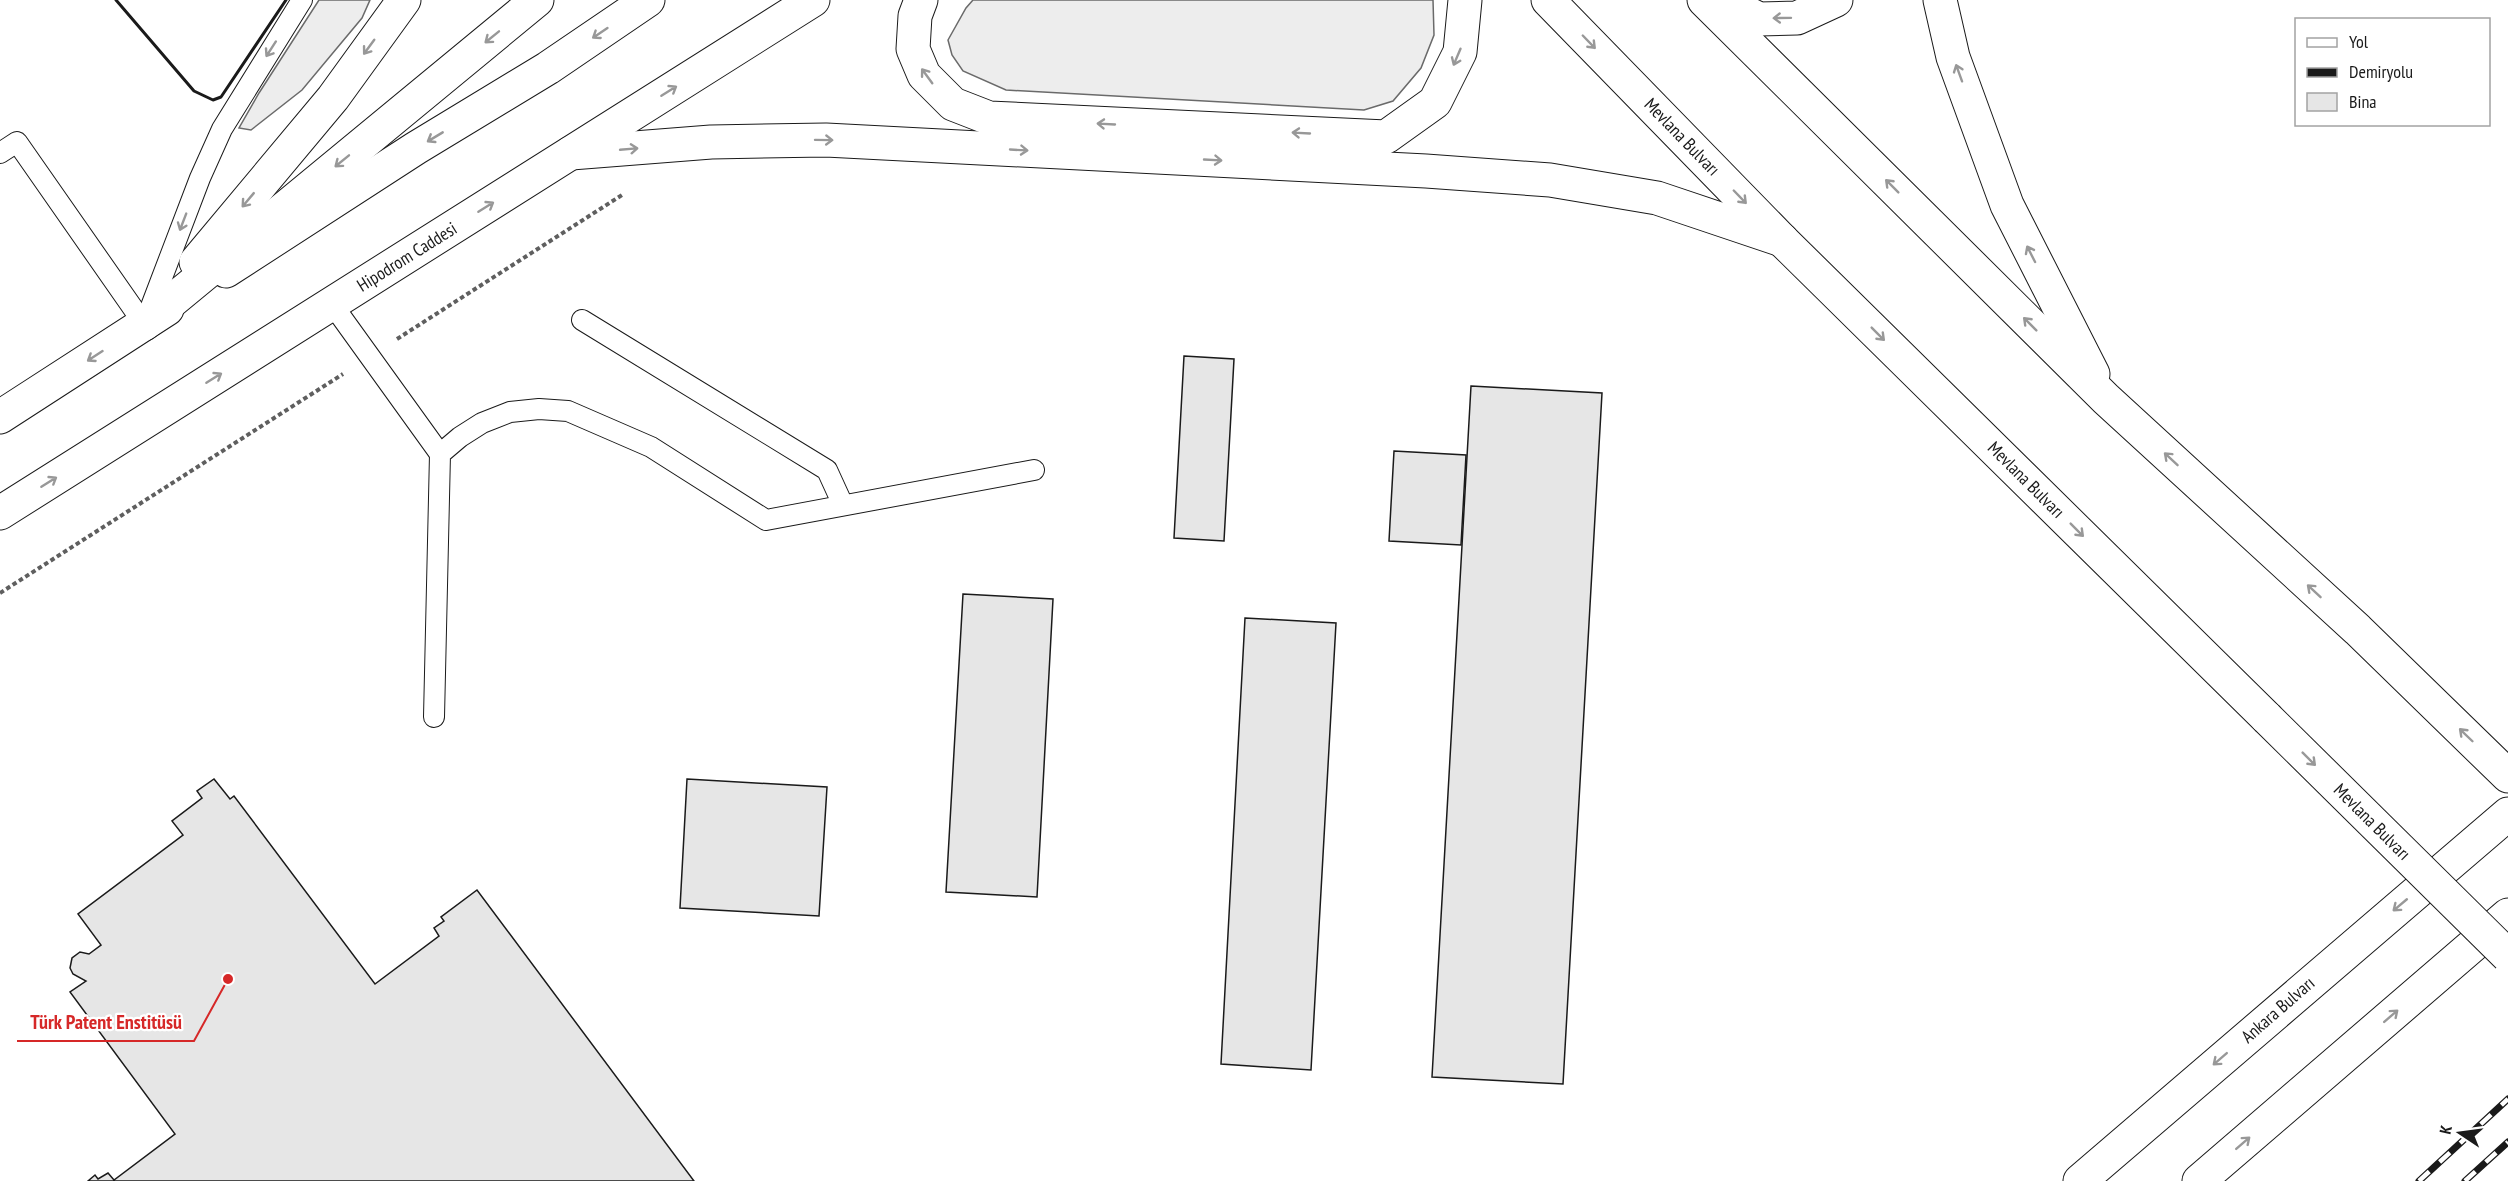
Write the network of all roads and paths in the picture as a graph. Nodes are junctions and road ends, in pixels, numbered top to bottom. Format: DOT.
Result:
graph roads {
  1 [pos="302,0"];
  2 [pos="404,0"];
  3 [pos="537,0"];
  4 [pos="648,0"];
  5 [pos="813,0"];
  6 [pos="921,0"];
  7 [pos="1465,0"];
  8 [pos="1548,0"];
  9 [pos="1704,0"];
  10 [pos="1721,0"];
  11 [pos="1836,0"];
  12 [pos="1940,0"];
  13 [pos="0,153"];
  14 [pos="571,153"];
  15 [pos="622,195"];
  16 [pos="1782,240"];
  17 [pos="332,304"];
  18 [pos="582,320"];
  19 [pos="144,324"];
  20 [pos="370,357"];
  21 [pos="2106,399"];
  22 [pos="0,417"];
  23 [pos="440,454"];
  24 [pos="1034,470"];
  25 [pos="843,505"];
  26 [pos="0,513"];
  27 [pos="0,593"];
  28 [pos="434,717"];
  29 [pos="2508,776"];
  30 [pos="2508,814"];
  31 [pos="2508,915"];
  32 [pos="2508,956"];
  33 [pos="2080,1181"];
  34 [pos="2199,1181"];
  1 -- 19 [label="lane, one-way"];
  2 -- 19 [label="main road, one-way"];
  3 -- 19 [label="main road, one-way"];
  4 -- 19 [label="main road, one-way"];
  14 -- 5 [label="main road, Hipodrom Caddesi, one-way"];
  7 -- 6 [label="main road, one-way"];
  8 -- 16 [label="main road, Mevlana Bulvarı, one-way"];
  21 -- 9 [label="main road, one-way"];
  11 -- 10 [label="main road, one-way"];
  21 -- 12 [label="main road, one-way"];
  13 -- 19 [label="lane"];
  14 -- 16 [label="main road, one-way"];
  17 -- 14 [label="main road, Hipodrom Caddesi, one-way"];
  15 -- 20 [label="path"];
  16 -- 32 [label="main road, Mevlana Bulvarı, one-way, bridge"];
  17 -- 20 [label="lane"];
  26 -- 17 [label="main road, Hipodrom Caddesi, one-way"];
  18 -- 25 [label="lane"];
  19 -- 22 [label="main road, one-way"];
  20 -- 23 [label="lane"];
  20 -- 27 [label="path"];
  29 -- 21 [label="main road, one-way"];
  23 -- 25 [label="lane"];
  23 -- 28 [label="lane"];
  24 -- 25 [label="lane"];
  30 -- 33 [label="main road, Ankara Bulvarı, one-way"];
  34 -- 31 [label="main road, one-way"];
}
